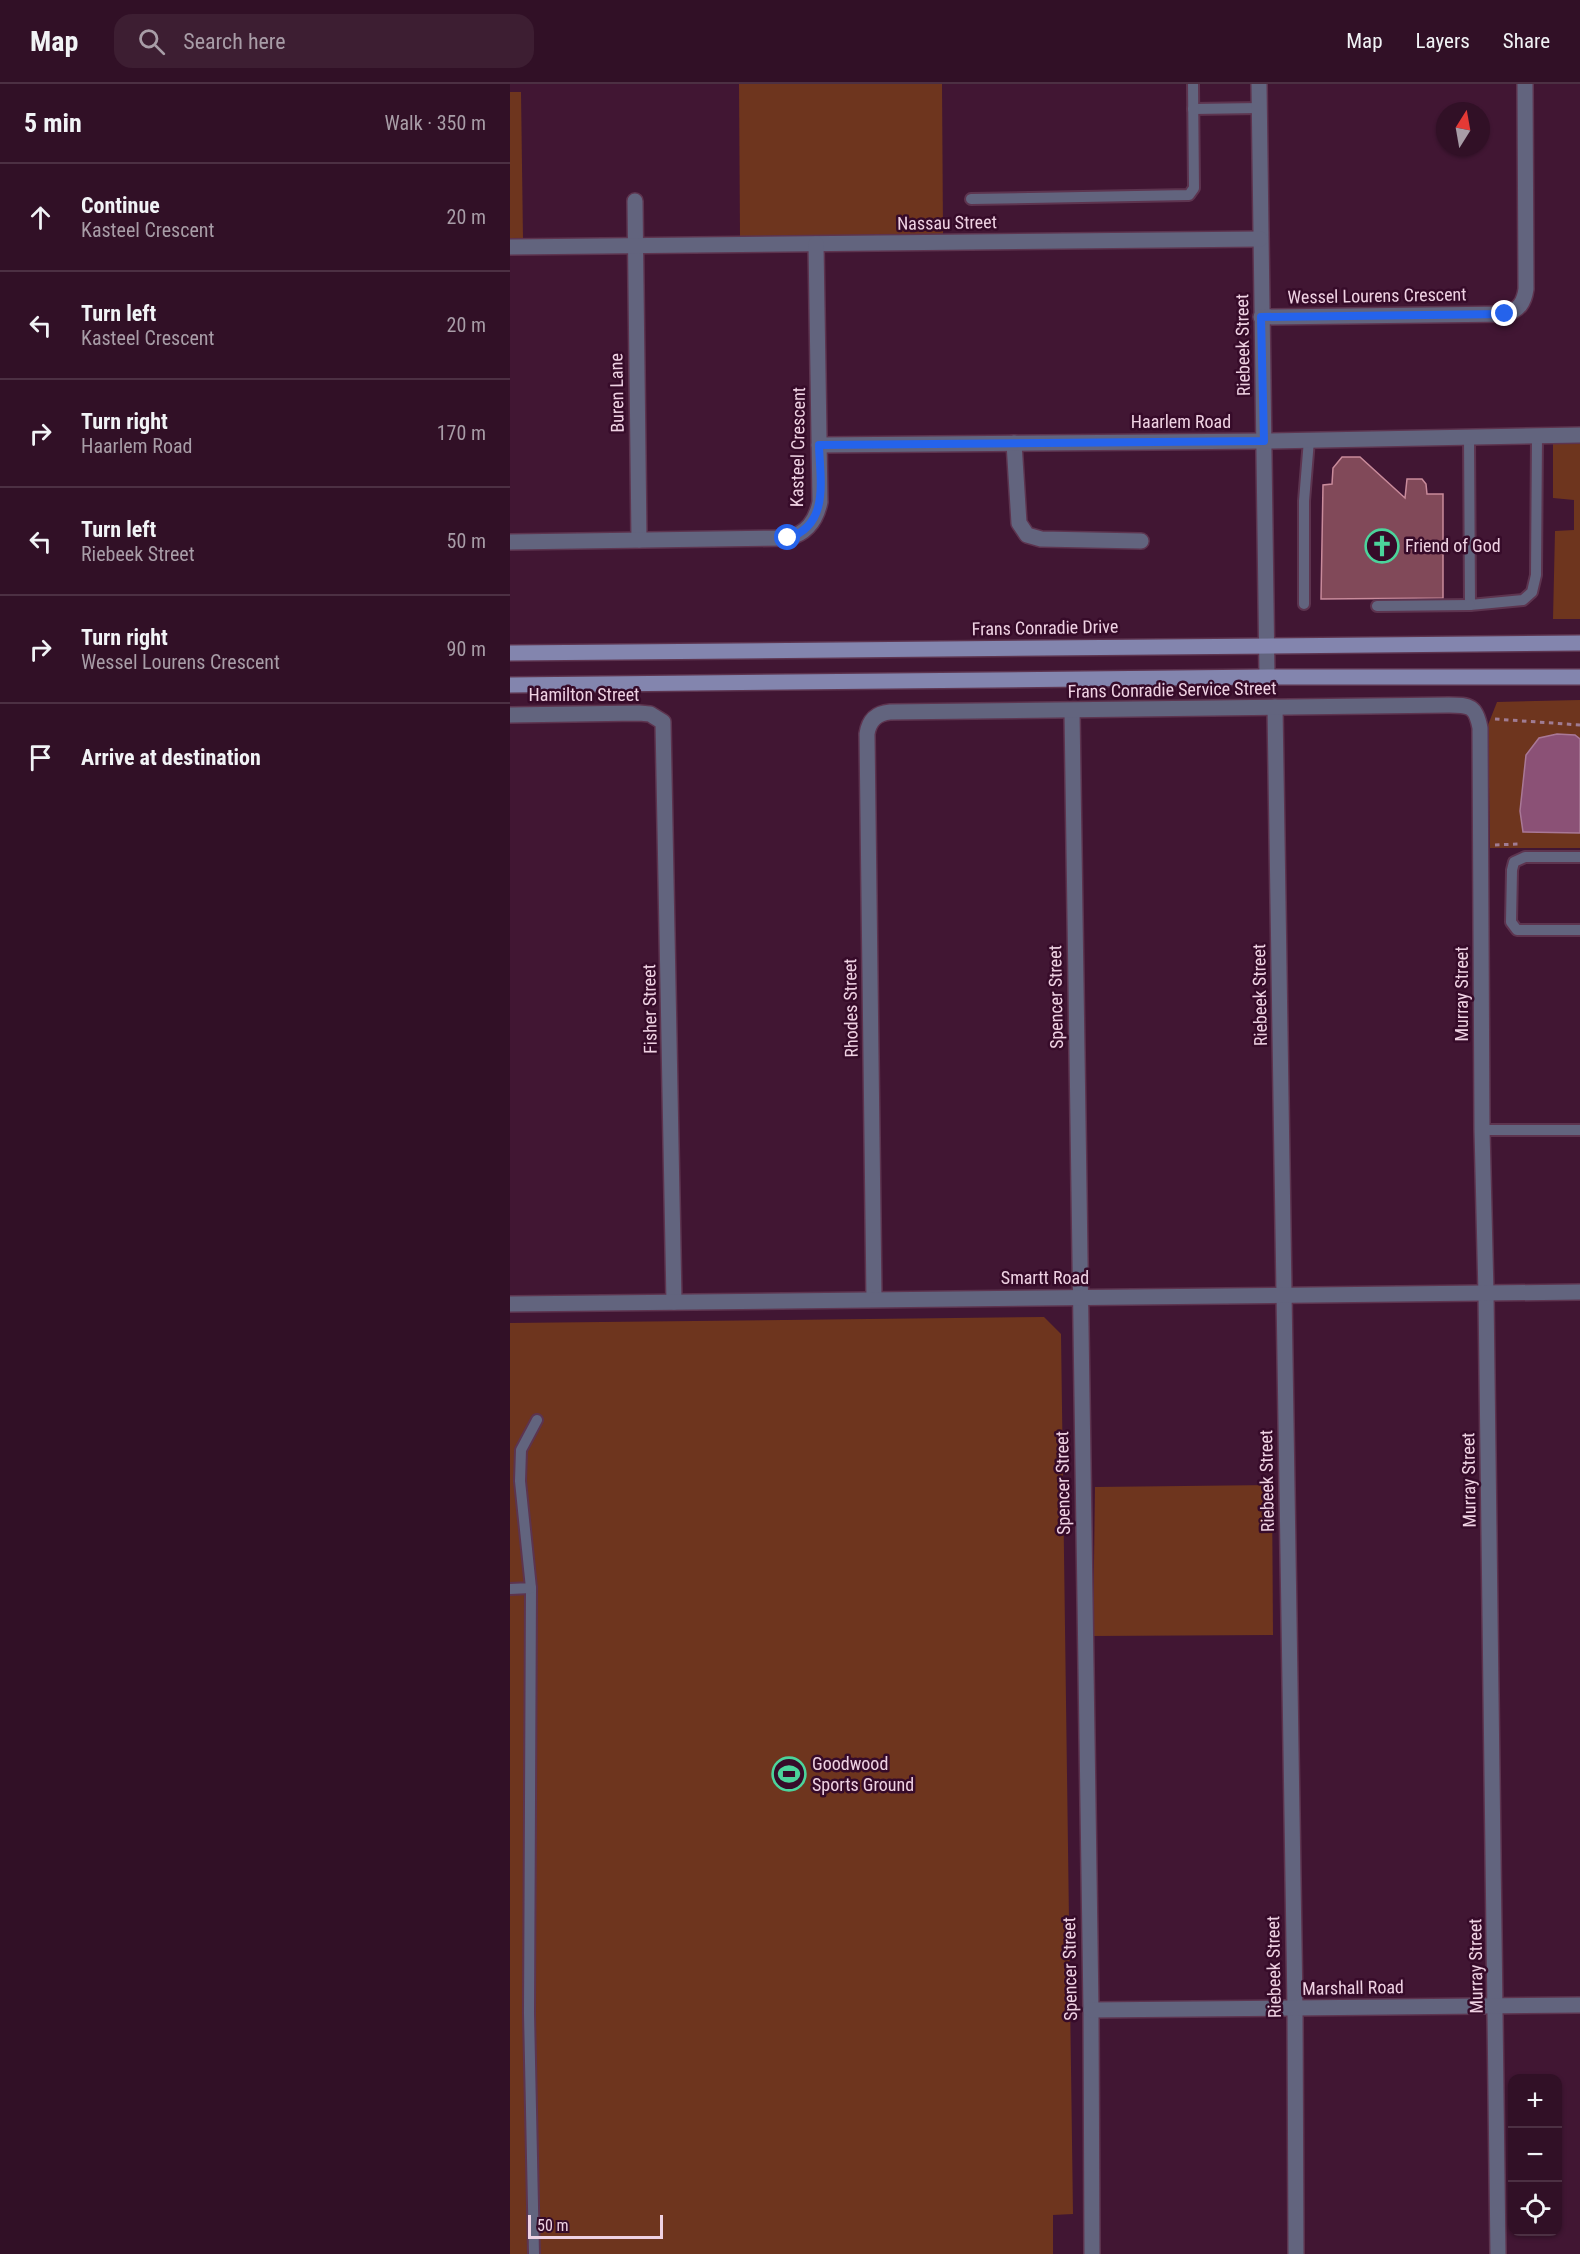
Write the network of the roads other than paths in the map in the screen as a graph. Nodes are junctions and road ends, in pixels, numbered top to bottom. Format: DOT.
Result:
graph roads {
  1 [pos="1193,84"];
  2 [pos="1259,84"];
  3 [pos="1524,84"];
  4 [pos="1260,108"];
  5 [pos="1193,109"];
  6 [pos="971,199"];
  7 [pos="635,201"];
  8 [pos="1260,239"];
  9 [pos="816,244"];
  10 [pos="635,246"];
  11 [pos="510,247"];
  12 [pos="1261,317"];
  13 [pos="1538,435"];
  14 [pos="1580,435"];
  15 [pos="1469,436"];
  16 [pos="1309,440"];
  17 [pos="1264,441"];
  18 [pos="1014,443"];
  19 [pos="819,445"];
  20 [pos="639,540"];
  21 [pos="1141,541"];
  22 [pos="510,542"];
  23 [pos="1304,604"];
  24 [pos="1470,605"];
  25 [pos="1377,606"];
  26 [pos="1580,643"];
  27 [pos="1265,646"];
  28 [pos="510,653"];
  29 [pos="1267,677"];
  30 [pos="1580,677"];
  31 [pos="510,685"];
  32 [pos="1275,707"];
  33 [pos="1072,711"];
  34 [pos="1475,713"];
  35 [pos="510,715"];
  36 [pos="658,718"];
  37 [pos="874,718"];
  38 [pos="1580,857"];
  39 [pos="1580,930"];
  40 [pos="1482,1130"];
  41 [pos="1580,1130"];
  42 [pos="1580,1292"];
  43 [pos="1283,1294"];
  44 [pos="1486,1294"];
  45 [pos="1079,1298"];
  46 [pos="874,1299"];
  47 [pos="674,1302"];
  48 [pos="510,1304"];
  49 [pos="537,1420"];
  50 [pos="531,1588"];
  51 [pos="510,1589"];
  52 [pos="1580,2005"];
  53 [pos="1496,2006"];
  54 [pos="1295,2009"];
  55 [pos="1090,2010"];
  56 [pos="534,2254"];
  57 [pos="1092,2254"];
  58 [pos="1296,2254"];
  59 [pos="1498,2254"];
  1 -- 5 [label="lane"];
  2 -- 4 [label="street, Riebeek Street"];
  3 -- 12 [label="street, Wessel Lourens Crescent"];
  4 -- 5 [label="lane"];
  4 -- 8 [label="street, Riebeek Street"];
  5 -- 6 [label="lane"];
  7 -- 10 [label="street"];
  8 -- 9 [label="street, Nassau Street"];
  8 -- 12 [label="street, Riebeek Street"];
  9 -- 10 [label="street, Nassau Street"];
  9 -- 19 [label="street, Kasteel Crescent"];
  10 -- 11 [label="street, Nassau Street"];
  10 -- 20 [label="street, Buren Lane"];
  12 -- 17 [label="street, Riebeek Street"];
  13 -- 14 [label="street, Haarlem Road"];
  13 -- 15 [label="street, Haarlem Road"];
  13 -- 24 [label="lane"];
  15 -- 16 [label="street, Haarlem Road"];
  15 -- 24 [label="lane"];
  16 -- 17 [label="street, Haarlem Road"];
  16 -- 23 [label="lane"];
  17 -- 18 [label="street, Haarlem Road"];
  17 -- 27 [label="street, Riebeek Street"];
  18 -- 19 [label="street, Haarlem Road"];
  18 -- 21 [label="street"];
  19 -- 20 [label="street, Kasteel Crescent"];
  20 -- 22 [label="street, Kasteel Crescent"];
  24 -- 25 [label="lane"];
  26 -- 27 [label="main road, Frans Conradie Drive"];
  27 -- 28 [label="main road, Frans Conradie Drive"];
  27 -- 29 [label="street, Riebeek Street"];
  29 -- 30 [label="main road"];
  29 -- 31 [label="main road"];
  32 -- 33 [label="street, Frans Conradie Service Street"];
  32 -- 34 [label="street, Frans Conradie Service Street"];
  32 -- 43 [label="street, Riebeek Street"];
  33 -- 37 [label="street, Frans Conradie Service Street"];
  33 -- 45 [label="street, Spencer Street"];
  34 -- 40 [label="street, Murray Street"];
  35 -- 36 [label="street, Hamilton Street"];
  36 -- 47 [label="street, Fisher Street"];
  37 -- 46 [label="street, Rhodes Street"];
  38 -- 39 [label="lane"];
  40 -- 41 [label="lane"];
  40 -- 44 [label="street, Murray Street"];
  42 -- 44 [label="street, Smartt Road"];
  43 -- 44 [label="street, Smartt Road"];
  43 -- 45 [label="street, Smartt Road"];
  43 -- 54 [label="street, Riebeek Street"];
  44 -- 53 [label="street, Murray Street"];
  45 -- 46 [label="street, Smartt Road"];
  45 -- 55 [label="street, Spencer Street"];
  46 -- 47 [label="street, Smartt Road"];
  47 -- 48 [label="street, Smartt Road"];
  49 -- 50 [label="lane"];
  50 -- 51 [label="lane"];
  50 -- 56 [label="lane"];
  52 -- 53 [label="street, Marshall Road"];
  53 -- 54 [label="street, Marshall Road"];
  53 -- 59 [label="street, Murray Street"];
  54 -- 55 [label="street, Marshall Road"];
  54 -- 58 [label="street, Riebeek Street"];
  55 -- 57 [label="street, Spencer Street"];
}
